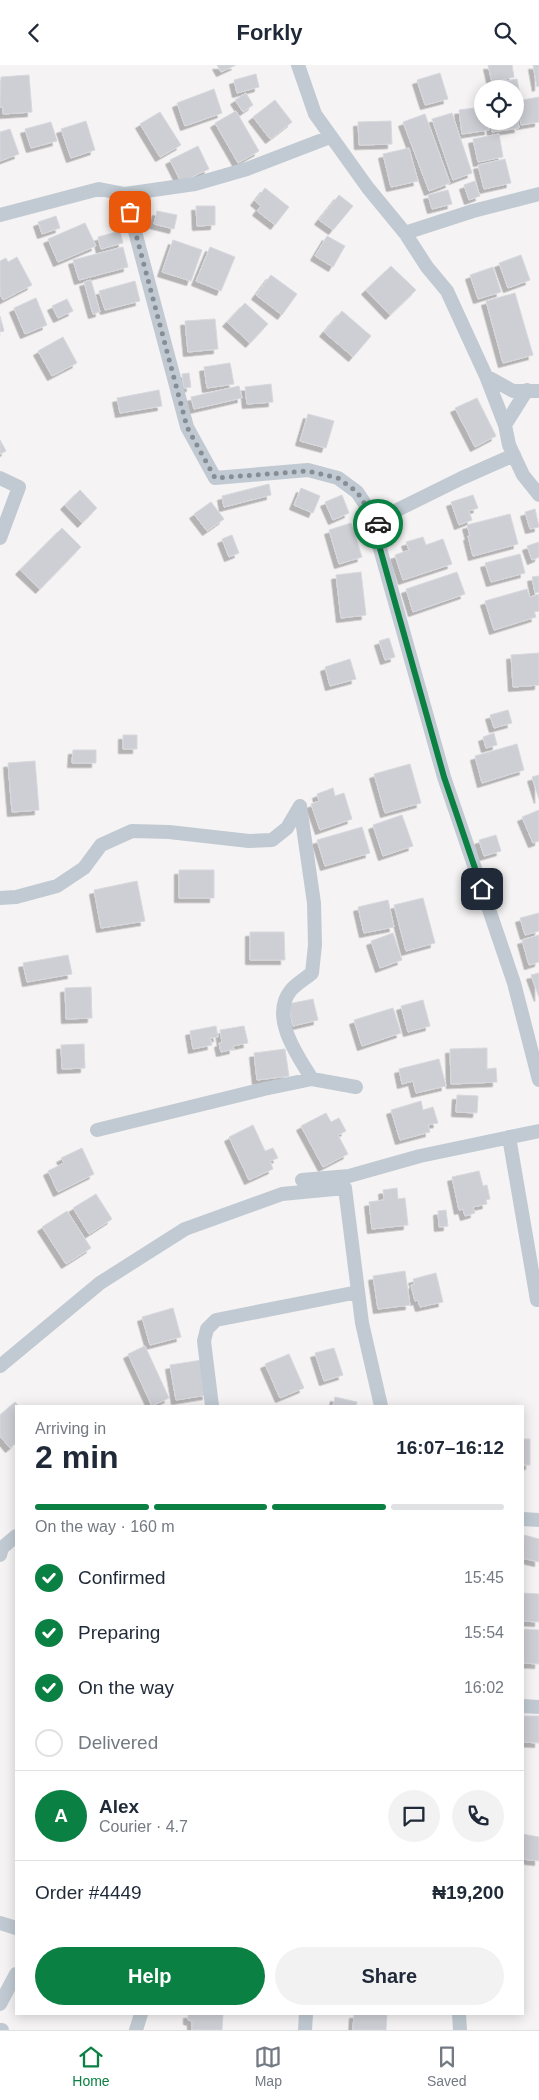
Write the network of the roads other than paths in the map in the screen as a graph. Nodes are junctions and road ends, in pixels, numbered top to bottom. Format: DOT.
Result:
graph roads {
  1 [pos="298,65"];
  2 [pos="330,137"];
  3 [pos="125,194"];
  4 [pos="539,194"];
  5 [pos="0,215"];
  6 [pos="405,233"];
  7 [pos="486,376"];
  8 [pos="533,390"];
  9 [pos="504,425"];
  10 [pos="514,455"];
  11 [pos="0,478"];
  12 [pos="539,495"];
  13 [pos="379,525"];
  14 [pos="0,538"];
  15 [pos="0,898"];
  16 [pos="312,1079"];
  17 [pos="539,1080"];
  18 [pos="356,1087"];
  19 [pos="97,1130"];
  20 [pos="539,1131"];
  21 [pos="509,1137"];
  22 [pos="302,1180"];
  23 [pos="358,1292"];
  24 [pos="538,1303"];
  25 [pos="0,1366"];
  26 [pos="212,1405"];
  27 [pos="381,1405"];
  28 [pos="524,1519"];
  29 [pos="539,1520"];
  30 [pos="15,1537"];
  31 [pos="0,1555"];
  32 [pos="524,1706"];
  33 [pos="539,1707"];
  34 [pos="0,1923"];
  35 [pos="15,1929"];
  36 [pos="15,1976"];
  37 [pos="0,2004"];
  38 [pos="141,2015"];
  39 [pos="306,2015"];
  40 [pos="459,2015"];
  41 [pos="136,2030"];
  42 [pos="305,2030"];
  43 [pos="460,2030"];
  1 -- 2 [label="street"];
  2 -- 3 [label="street"];
  2 -- 6 [label="street"];
  3 -- 5 [label="street"];
  3 -- 13 [label="street"];
  4 -- 6 [label="street"];
  6 -- 7 [label="street"];
  7 -- 8 [label="street"];
  7 -- 9 [label="street"];
  8 -- 9 [label="street"];
  9 -- 10 [label="street"];
  10 -- 12 [label="street"];
  10 -- 13 [label="street"];
  11 -- 14 [label="street"];
  13 -- 17 [label="street"];
  15 -- 16 [label="street"];
  16 -- 18 [label="street"];
  16 -- 19 [label="street"];
  20 -- 21 [label="street"];
  21 -- 22 [label="street"];
  21 -- 24 [label="street"];
  23 -- 25 [label="street"];
  23 -- 26 [label="street"];
  23 -- 27 [label="street"];
  28 -- 29 [label="street"];
  30 -- 31 [label="street"];
  32 -- 33 [label="street"];
  34 -- 35 [label="street"];
  36 -- 37 [label="street"];
  38 -- 41 [label="street"];
  39 -- 42 [label="street"];
  40 -- 43 [label="street"];
}
